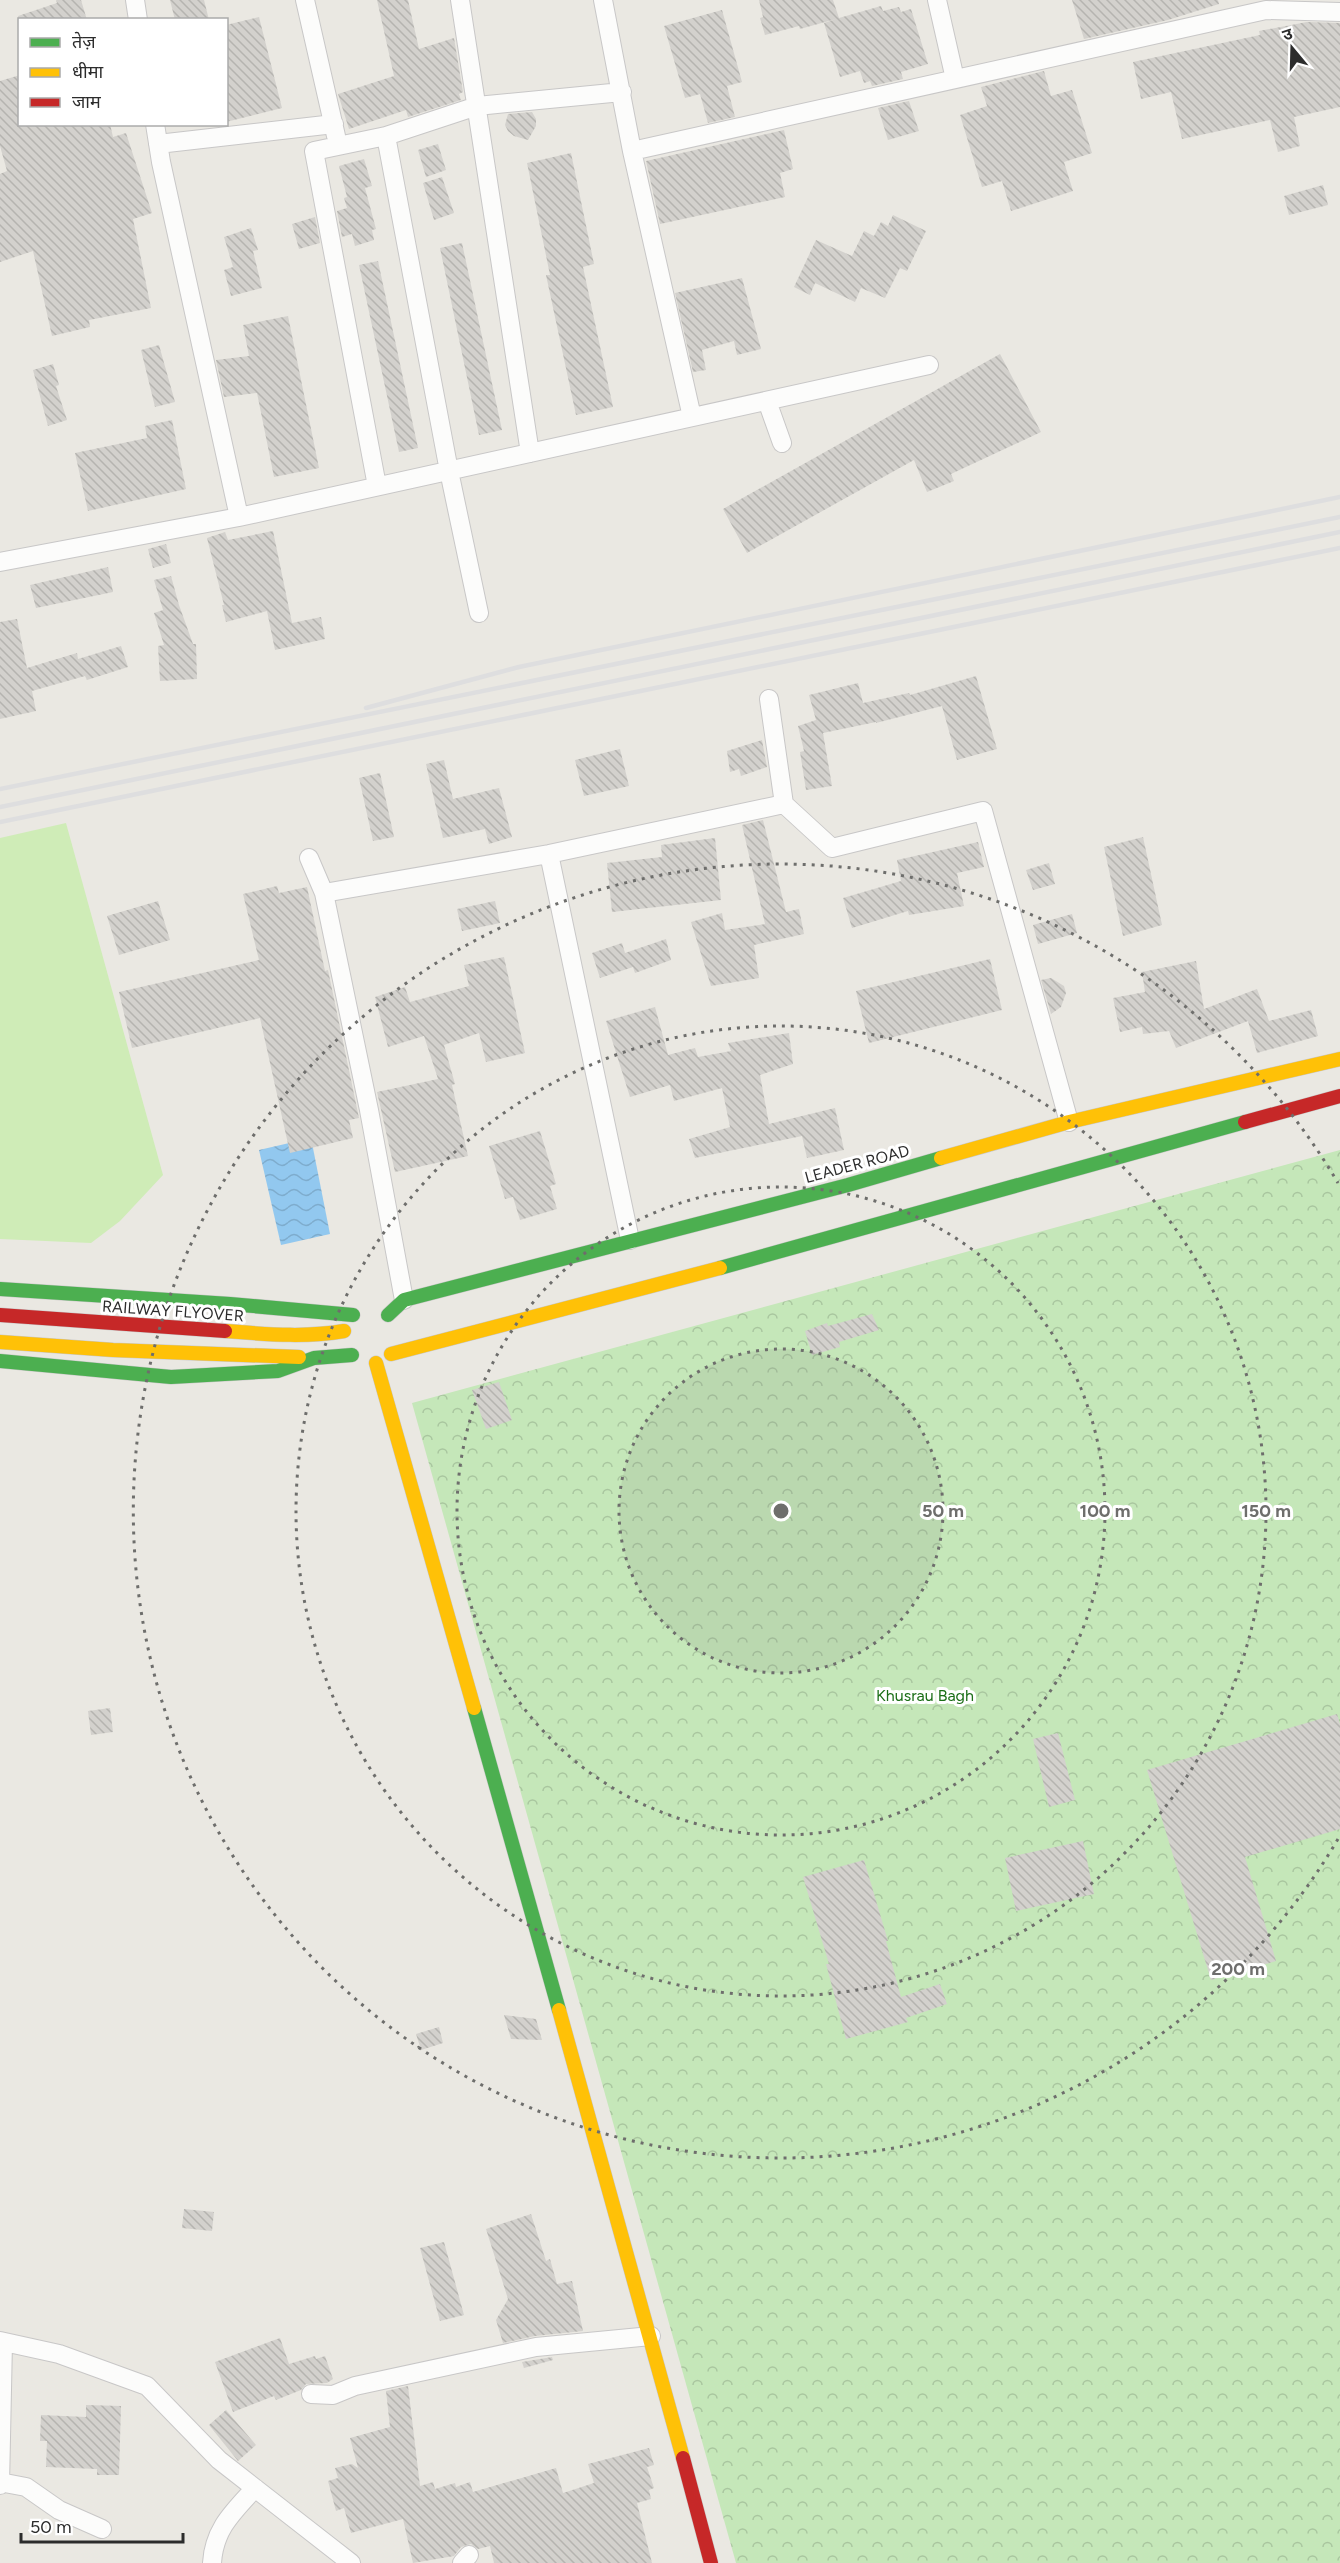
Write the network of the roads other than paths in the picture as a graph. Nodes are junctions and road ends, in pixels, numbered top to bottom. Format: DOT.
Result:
graph roads {
  1 [pos="135,0"];
  2 [pos="305,0"];
  3 [pos="460,0"];
  4 [pos="603,0"];
  5 [pos="937,0"];
  6 [pos="1340,12"];
  7 [pos="138,18"];
  8 [pos="955,79"];
  9 [pos="622,92"];
  10 [pos="477,106"];
  11 [pos="334,124"];
  12 [pos="155,126"];
  13 [pos="386,136"];
  14 [pos="158,144"];
  15 [pos="339,146"];
  16 [pos="632,151"];
  17 [pos="928,365"];
  18 [pos="767,400"];
  19 [pos="692,417"];
  20 [pos="782,442"];
  21 [pos="530,453"];
  22 [pos="448,471"];
  23 [pos="377,486"];
  24 [pos="239,517"];
  25 [pos="0,562"];
  26 [pos="479,613"];
  27 [pos="769,699"];
  28 [pos="784,804"];
  29 [pos="549,854"];
  30 [pos="309,858"];
  31 [pos="324,892"];
  32 [pos="1340,1059"];
  33 [pos="1340,1096"];
  34 [pos="1069,1122"];
  35 [pos="630,1240"];
  36 [pos="0,1289"];
  37 [pos="404,1300"];
  38 [pos="362,1311"];
  39 [pos="388,1314"];
  40 [pos="0,1315"];
  41 [pos="344,1331"];
  42 [pos="0,1342"];
  43 [pos="391,1354"];
  44 [pos="352,1355"];
  45 [pos="314,1358"];
  46 [pos="0,1361"];
  47 [pos="376,1363"];
  48 [pos="651,2336"];
  49 [pos="1,2341"];
  50 [pos="311,2394"];
  51 [pos="0,2483"];
  52 [pos="255,2488"];
  53 [pos="102,2529"];
  54 [pos="212,2563"];
  55 [pos="351,2563"];
  56 [pos="711,2563"];
  1 -- 7 [label="street"];
  2 -- 11 [label="street"];
  3 -- 10 [label="street"];
  4 -- 9 [label="street"];
  5 -- 8 [label="street"];
  6 -- 8 [label="street"];
  8 -- 16 [label="street"];
  9 -- 10 [label="street"];
  9 -- 16 [label="street"];
  10 -- 13 [label="street"];
  10 -- 21 [label="street"];
  11 -- 14 [label="street"];
  11 -- 15 [label="street"];
  12 -- 14 [label="street"];
  13 -- 15 [label="street"];
  13 -- 22 [label="street"];
  14 -- 24 [label="street"];
  15 -- 23 [label="street"];
  16 -- 19 [label="street"];
  17 -- 18 [label="street"];
  18 -- 19 [label="street"];
  18 -- 20 [label="street"];
  19 -- 21 [label="street"];
  21 -- 22 [label="street"];
  22 -- 23 [label="street"];
  22 -- 26 [label="street"];
  23 -- 24 [label="street"];
  24 -- 25 [label="street"];
  27 -- 28 [label="street"];
  28 -- 29 [label="street"];
  28 -- 34 [label="street"];
  29 -- 31 [label="street"];
  29 -- 35 [label="street"];
  30 -- 31 [label="street"];
  31 -- 37 [label="street"];
  32 -- 34 [label="main road, LEADER ROAD"];
  33 -- 43 [label="main road"];
  34 -- 35 [label="main road, LEADER ROAD"];
  35 -- 37 [label="main road, LEADER ROAD"];
  36 -- 38 [label="main road"];
  37 -- 39 [label="main road, LEADER ROAD"];
  38 -- 39 [label="main road"];
  38 -- 41 [label="main road"];
  39 -- 43 [label="main road"];
  40 -- 41 [label="main road, RAILWAY FLYOVER"];
  41 -- 44 [label="main road"];
  42 -- 45 [label="main road"];
  43 -- 47 [label="main road"];
  44 -- 45 [label="main road"];
  44 -- 47 [label="main road"];
  45 -- 46 [label="main road"];
  47 -- 48 [label="main road"];
  48 -- 50 [label="street"];
  48 -- 56 [label="main road"];
  49 -- 51 [label="street"];
  49 -- 52 [label="street"];
  51 -- 53 [label="street"];
  52 -- 54 [label="street"];
  52 -- 55 [label="street"];
}
